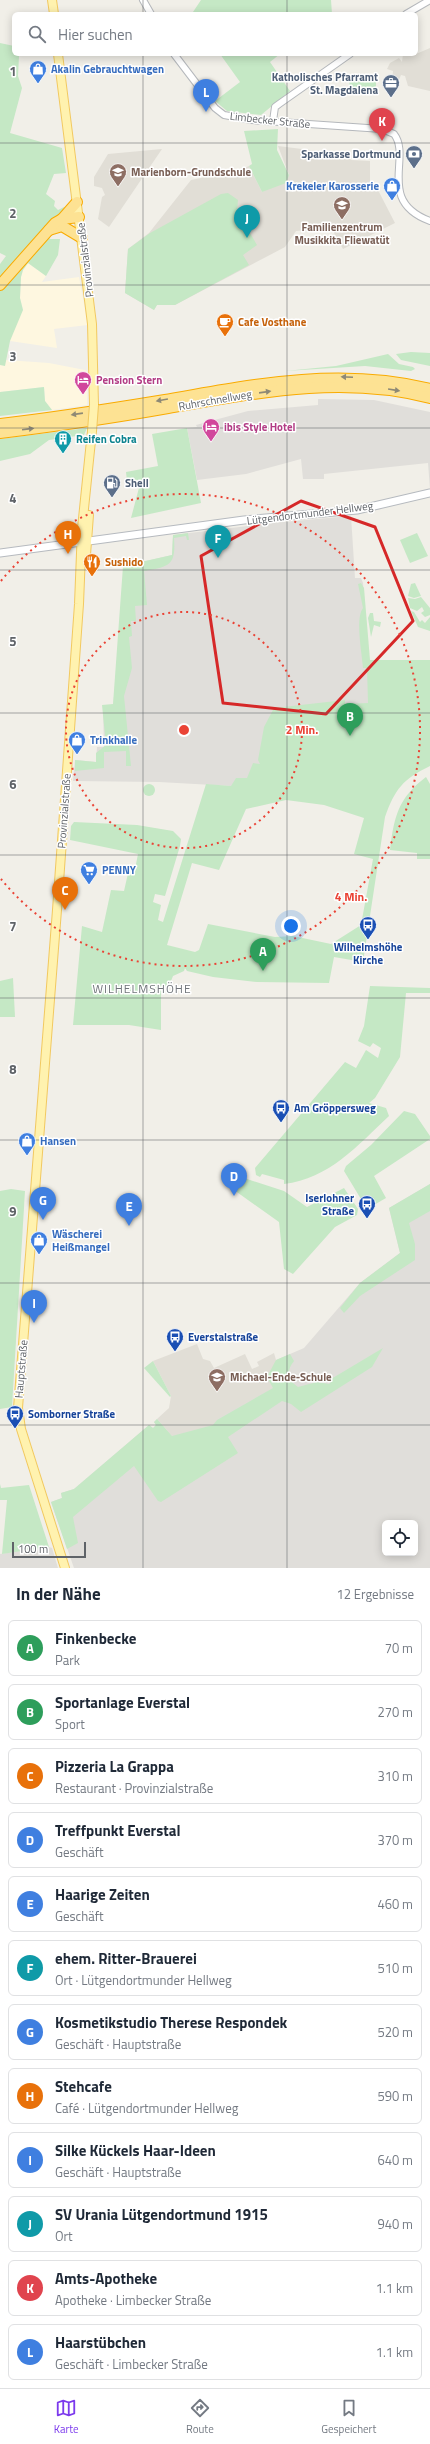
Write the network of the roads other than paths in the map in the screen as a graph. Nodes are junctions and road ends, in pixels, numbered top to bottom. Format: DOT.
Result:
graph roads {
  1 [pos="52,0"];
  2 [pos="143,0"];
  3 [pos="430,0"];
  4 [pos="54,12"];
  5 [pos="150,12"];
  6 [pos="409,12"];
  7 [pos="58,56"];
  8 [pos="175,56"];
  9 [pos="347,56"];
  10 [pos="273,121"];
  11 [pos="77,202"];
  12 [pos="80,220"];
  13 [pos="430,221"];
  14 [pos="62,222"];
  15 [pos="82,238"];
  16 [pos="0,285"];
  17 [pos="430,389"];
  18 [pos="430,398"];
  19 [pos="1,426"];
  20 [pos="430,493"];
  21 [pos="84,542"];
  22 [pos="0,553"];
  23 [pos="48,1019"];
  24 [pos="65,1565"];
  1 -- 4 [label="main road"];
  2 -- 5 [label="street"];
  3 -- 6 [label="street"];
  7 -- 11 [label="main road, Provinzialstraße"];
  8 -- 10 [label="street, Limbecker Straße"];
  9 -- 10 [label="street"];
  10 -- 13 [label="street, Limbecker Straße"];
  11 -- 12 [label="main road, Provinzialstraße"];
  11 -- 14 [label="highway"];
  12 -- 14 [label="highway"];
  12 -- 15 [label="main road, Provinzialstraße"];
  14 -- 15 [label="highway"];
  14 -- 16 [label="highway"];
  15 -- 21 [label="main road, Provinzialstraße, bridge"];
  17 -- 19 [label="highway, Ruhrschnellweg, one-way"];
  19 -- 18 [label="highway, Ruhrschnellweg, one-way"];
  20 -- 21 [label="main road, Lütgendortmunder Hellweg"];
  21 -- 22 [label="main road, Lütgendortmunder Hellweg"];
  21 -- 23 [label="main road, Provinzialstraße"];
  23 -- 24 [label="main road, Hauptstraße"];
}
